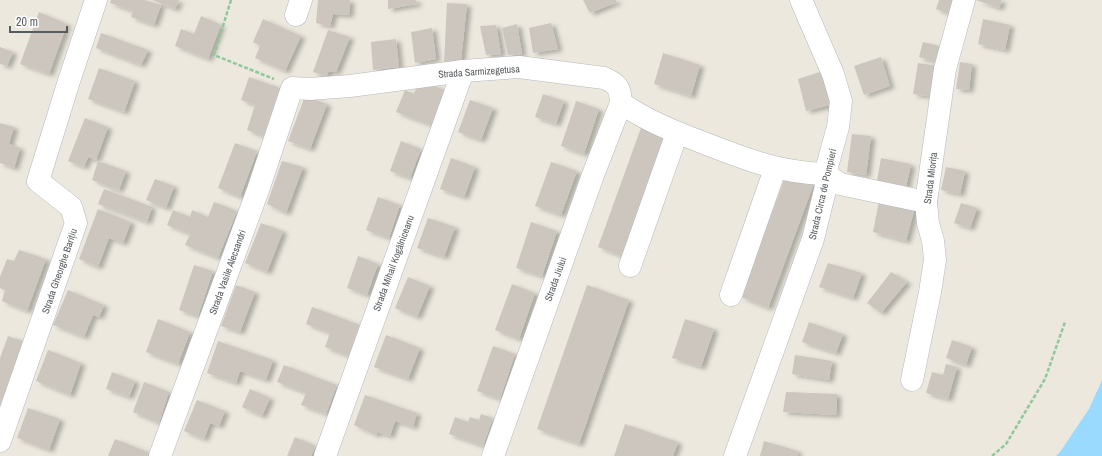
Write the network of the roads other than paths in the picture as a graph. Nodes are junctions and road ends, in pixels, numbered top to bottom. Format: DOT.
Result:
graph roads {
  1 [pos="96,0"];
  2 [pos="801,0"];
  3 [pos="964,0"];
  4 [pos="463,71"];
  5 [pos="292,88"];
  6 [pos="621,103"];
  7 [pos="677,133"];
  8 [pos="775,168"];
  9 [pos="825,174"];
  10 [pos="926,202"];
  11 [pos="630,266"];
  12 [pos="731,295"];
  13 [pos="912,380"];
  14 [pos="0,441"];
  15 [pos="160,456"];
  16 [pos="325,456"];
  17 [pos="493,456"];
  18 [pos="735,456"];
  1 -- 14 [label="street, Strada Gheorghe Barițiu"];
  2 -- 9 [label="street, Strada Circa de Pompieri"];
  3 -- 10 [label="street, Strada Miorița"];
  4 -- 5 [label="street, Strada Sarmizegetusa"];
  4 -- 6 [label="street, Strada Sarmizegetusa"];
  4 -- 16 [label="street, Strada Mihail Kogălniceanu"];
  5 -- 15 [label="street, Strada Vasile Alecsandri"];
  6 -- 7 [label="street"];
  6 -- 17 [label="street, Strada Jiului"];
  7 -- 8 [label="street"];
  7 -- 11 [label="street"];
  8 -- 9 [label="street"];
  8 -- 12 [label="street"];
  9 -- 10 [label="street"];
  9 -- 18 [label="street, Strada Circa de Pompieri"];
  10 -- 13 [label="street, Strada Miorița"];
}
